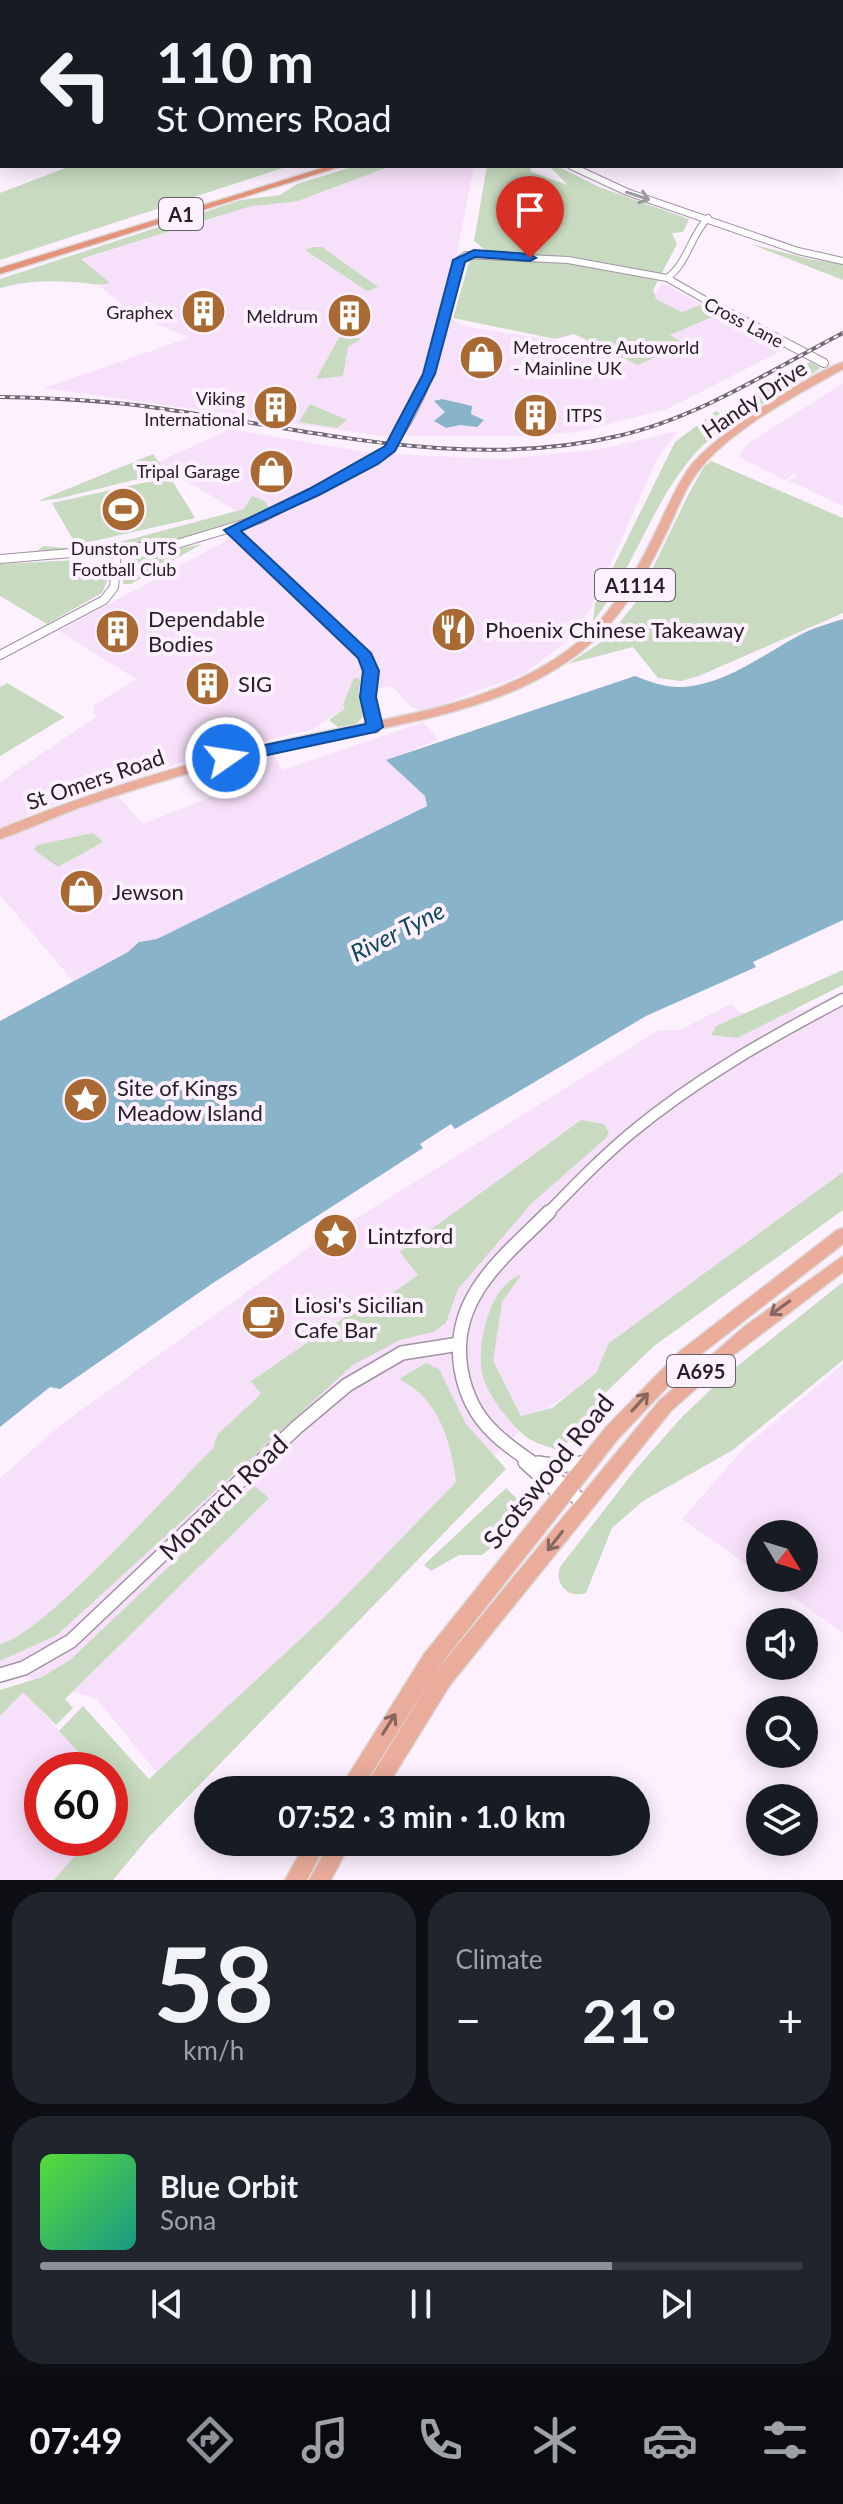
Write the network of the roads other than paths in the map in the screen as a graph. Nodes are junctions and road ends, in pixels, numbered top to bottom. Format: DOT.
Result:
graph roads {
  1 [pos="310,168"];
  2 [pos="331,168"];
  3 [pos="575,168"];
  4 [pos="708,218"];
  5 [pos="23,261"];
  6 [pos="843,261"];
  7 [pos="0,265"];
  8 [pos="0,272"];
  9 [pos="667,278"];
  10 [pos="824,363"];
  11 [pos="843,365"];
  12 [pos="231,530"];
  13 [pos="117,551"];
  14 [pos="0,559"];
  15 [pos="0,655"];
  16 [pos="375,727"];
  17 [pos="0,834"];
  18 [pos="843,999"];
  19 [pos="843,1235"];
  20 [pos="843,1263"];
  21 [pos="459,1344"];
  22 [pos="526,1459"];
  23 [pos="589,1462"];
  24 [pos="566,1492"];
  25 [pos="584,1505"];
  26 [pos="0,1675"];
  27 [pos="358,1776"];
  28 [pos="382,1776"];
  29 [pos="309,1856"];
  30 [pos="333,1856"];
  31 [pos="295,1880"];
  32 [pos="319,1880"];
  1 -- 5 [label="highway, A1"];
  2 -- 5 [label="highway, A1"];
  3 -- 4 [label="street, one-way"];
  4 -- 6 [label="street"];
  4 -- 9 [label="street"];
  5 -- 7 [label="highway, A1"];
  5 -- 8 [label="highway"];
  9 -- 10 [label="street, Cross Lane"];
  9 -- 12 [label="street, Cross Lane"];
  11 -- 16 [label="main road, Handy Drive / A1114"];
  12 -- 13 [label="street"];
  12 -- 16 [label="street"];
  13 -- 14 [label="street"];
  13 -- 15 [label="street"];
  16 -- 17 [label="main road, St Omers Road / A1114"];
  18 -- 21 [label="street"];
  23 -- 19 [label="main road, Scotswood Road / A695, one-way"];
  20 -- 25 [label="main road, Scotswood Road / A695, one-way"];
  21 -- 22 [label="street"];
  21 -- 26 [label="street, Monarch Road"];
  22 -- 23 [label="street"];
  22 -- 24 [label="street"];
  23 -- 24 [label="main road, Scotswood Road / A695"];
  24 -- 25 [label="street"];
  27 -- 24 [label="main road, Scotswood Road / A695, one-way"];
  25 -- 28 [label="main road, Scotswood Road / A695, one-way"];
  29 -- 31 [label="main road"];
  30 -- 32 [label="main road"];
}
